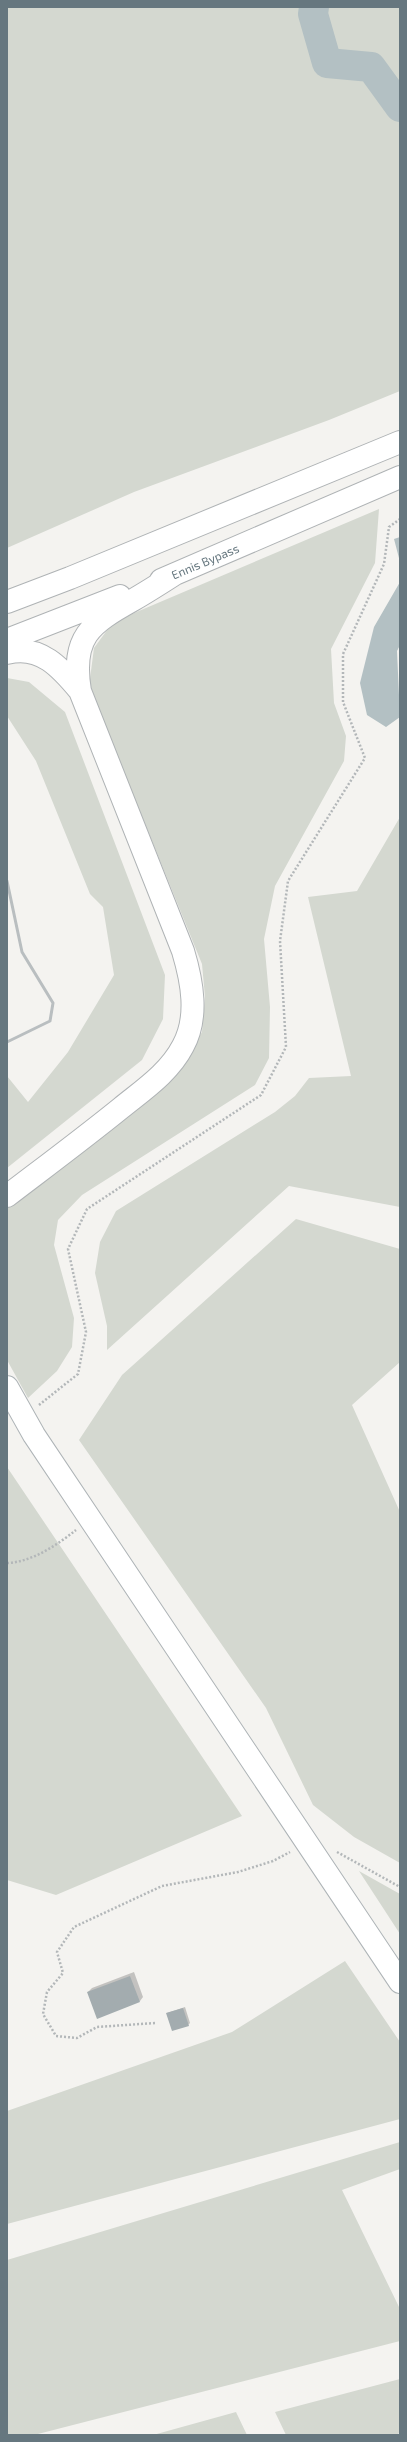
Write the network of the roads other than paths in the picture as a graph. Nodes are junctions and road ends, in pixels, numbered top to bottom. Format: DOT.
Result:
graph roads {
  1 [pos="400,442"];
  2 [pos="400,477"];
  3 [pos="174,574"];
  4 [pos="7,602"];
  5 [pos="7,640"];
  6 [pos="7,653"];
  7 [pos="80,691"];
  8 [pos="7,881"];
  9 [pos="7,1042"];
  10 [pos="7,1196"];
  11 [pos="7,1387"];
  12 [pos="400,1982"];
  1 -- 4 [label="main road"];
  2 -- 3 [label="main road, Ennis Bypass"];
  3 -- 5 [label="main road, Ennis Bypass"];
  3 -- 7 [label="main road"];
  6 -- 7 [label="main road"];
  7 -- 10 [label="main road"];
  8 -- 9 [label="lane"];
  11 -- 12 [label="main road"];
}
